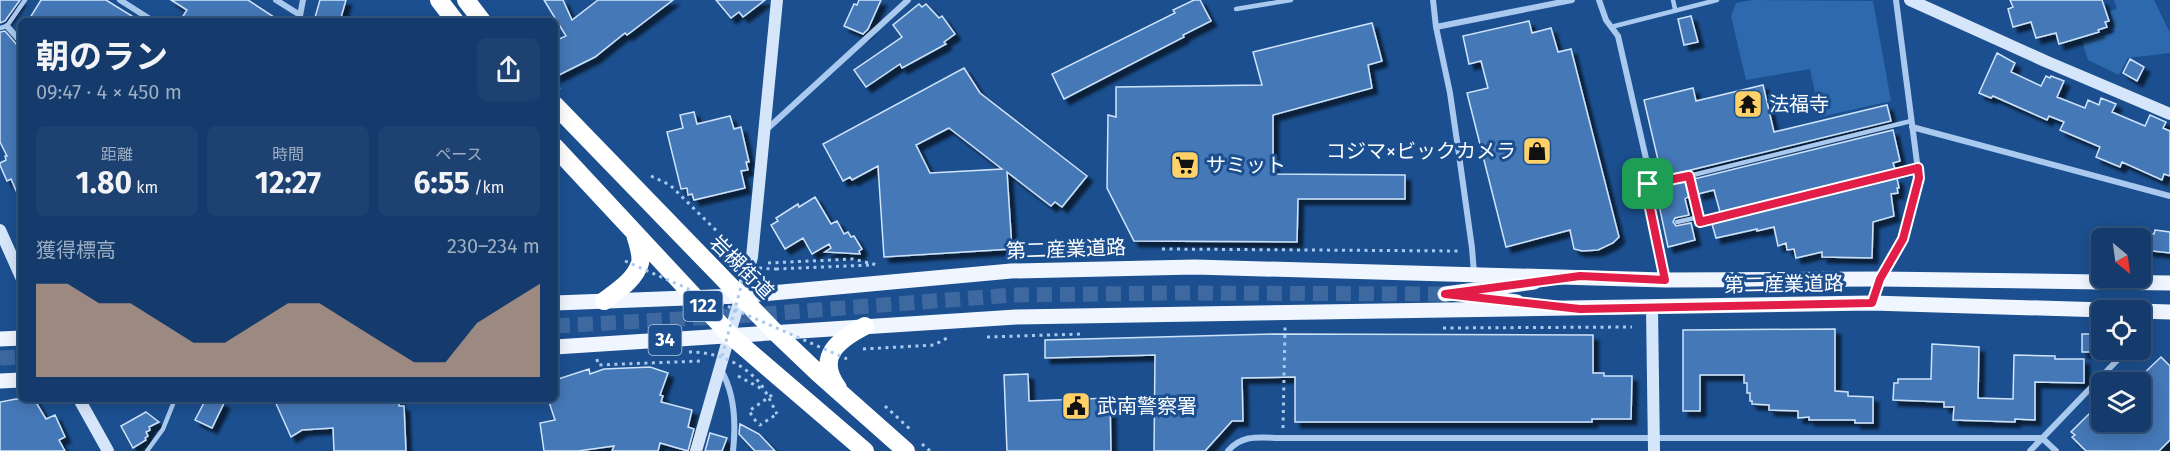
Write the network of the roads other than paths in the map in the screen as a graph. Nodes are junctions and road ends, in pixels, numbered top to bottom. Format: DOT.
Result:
graph roads {
  1 [pos="25,0"];
  2 [pos="120,0"];
  3 [pos="276,0"];
  4 [pos="303,0"];
  5 [pos="439,0"];
  6 [pos="466,0"];
  7 [pos="777,0"];
  8 [pos="908,0"];
  9 [pos="1291,0"];
  10 [pos="1433,0"];
  11 [pos="1572,0"];
  12 [pos="1599,0"];
  13 [pos="1673,0"];
  14 [pos="1717,0"];
  15 [pos="1896,0"];
  16 [pos="1910,0"];
  17 [pos="1236,9"];
  18 [pos="1675,9"];
  19 [pos="148,18"];
  20 [pos="299,18"];
  21 [pos="452,18"];
  22 [pos="480,18"];
  23 [pos="4,27"];
  24 [pos="1436,27"];
  25 [pos="1611,27"];
  26 [pos="18,39"];
  27 [pos="558,98"];
  28 [pos="2170,114"];
  29 [pos="1912,124"];
  30 [pos="766,130"];
  31 [pos="558,150"];
  32 [pos="1918,168"];
  33 [pos="1689,176"];
  34 [pos="1648,184"];
  35 [pos="2170,196"];
  36 [pos="1698,217"];
  37 [pos="1677,222"];
  38 [pos="0,230"];
  39 [pos="635,233"];
  40 [pos="18,270"];
  41 [pos="1474,273"];
  42 [pos="1580,276"];
  43 [pos="1880,279"];
  44 [pos="1665,280"];
  45 [pos="2170,282"];
  46 [pos="695,298"];
  47 [pos="604,301"];
  48 [pos="558,303"];
  49 [pos="738,303"];
  50 [pos="1872,303"];
  51 [pos="1652,308"];
  52 [pos="1580,309"];
  53 [pos="2091,309"];
  54 [pos="2151,311"];
  55 [pos="2170,312"];
  56 [pos="865,326"];
  57 [pos="775,332"];
  58 [pos="731,336"];
  59 [pos="18,338"];
  60 [pos="0,339"];
  61 [pos="558,347"];
  62 [pos="2117,360"];
  63 [pos="720,370"];
  64 [pos="18,380"];
  65 [pos="0,381"];
  66 [pos="842,395"];
  67 [pos="81,402"];
  68 [pos="174,402"];
  69 [pos="2042,438"];
  70 [pos="1654,445"];
  71 [pos="108,451"];
  72 [pos="147,451"];
  73 [pos="696,451"];
  74 [pos="734,451"];
  75 [pos="865,451"];
  76 [pos="906,451"];
  77 [pos="1228,451"];
  78 [pos="2030,451"];
  79 [pos="2056,451"];
  1 -- 23 [label="lane"];
  2 -- 19 [label="street"];
  3 -- 20 [label="street"];
  4 -- 20 [label="street"];
  5 -- 21 [label="highway"];
  6 -- 22 [label="highway"];
  7 -- 30 [label="street"];
  8 -- 30 [label="street"];
  9 -- 17 [label="lane"];
  10 -- 24 [label="street"];
  11 -- 24 [label="street"];
  12 -- 25 [label="street"];
  13 -- 18 [label="lane"];
  14 -- 18 [label="lane"];
  15 -- 29 [label="street"];
  16 -- 28 [label="street"];
  18 -- 25 [label="lane"];
  23 -- 26 [label="street"];
  24 -- 41 [label="street"];
  25 -- 34 [label="street"];
  27 -- 49 [label="highway, 岩槻街道 / 122"];
  29 -- 32 [label="street"];
  29 -- 33 [label="lane"];
  29 -- 35 [label="street"];
  30 -- 49 [label="street"];
  31 -- 39 [label="highway, 122"];
  32 -- 36 [label="lane"];
  32 -- 43 [label="street"];
  33 -- 34 [label="lane"];
  33 -- 36 [label="lane"];
  34 -- 44 [label="street"];
  36 -- 37 [label="lane"];
  38 -- 40 [label="street"];
  39 -- 46 [label="highway, 122"];
  39 -- 47 [label="highway"];
  41 -- 42 [label="main road, 第二産業道路 / 34"];
  41 -- 49 [label="main road, 第二産業道路 / 34"];
  42 -- 44 [label="main road, 第二産業道路 / 34"];
  42 -- 52 [label="main road, 第二産業道路 / 34"];
  43 -- 44 [label="main road, 第二産業道路 / 34"];
  43 -- 45 [label="main road, 第二産業道路 / 34"];
  43 -- 50 [label="street"];
  46 -- 47 [label="main road, 第二産業道路 / 34"];
  46 -- 49 [label="main road, 第二産業道路 / 34"];
  46 -- 58 [label="highway, 122"];
  47 -- 48 [label="main road, 第二産業道路 / 34"];
  49 -- 57 [label="highway, 岩槻街道 / 122"];
  49 -- 58 [label="street"];
  50 -- 51 [label="main road, 第二産業道路 / 34"];
  50 -- 53 [label="main road, 第二産業道路 / 34"];
  51 -- 52 [label="main road, 第二産業道路 / 34"];
  51 -- 70 [label="street"];
  52 -- 56 [label="main road, 第二産業道路 / 34"];
  54 -- 55 [label="main road, 第二産業道路 / 34"];
  56 -- 57 [label="main road, 第二産業道路 / 34"];
  56 -- 66 [label="highway"];
  57 -- 58 [label="main road, 第二産業道路 / 34"];
  57 -- 66 [label="highway, 岩槻街道 / 122"];
  58 -- 61 [label="main road, 第二産業道路 / 34"];
  58 -- 63 [label="street"];
  58 -- 75 [label="highway, 122"];
  59 -- 60 [label="main road"];
  62 -- 69 [label="street"];
  63 -- 73 [label="street"];
  63 -- 74 [label="street"];
  64 -- 65 [label="main road"];
  66 -- 76 [label="highway, 岩槻街道 / 122"];
  67 -- 71 [label="street"];
  68 -- 72 [label="lane"];
  69 -- 70 [label="street"];
  69 -- 78 [label="street"];
  69 -- 79 [label="street"];
  70 -- 77 [label="street"];
}
